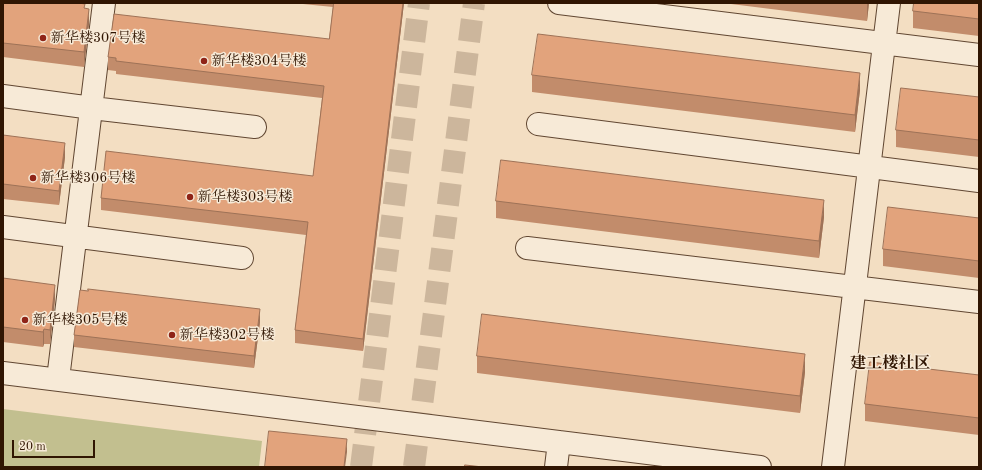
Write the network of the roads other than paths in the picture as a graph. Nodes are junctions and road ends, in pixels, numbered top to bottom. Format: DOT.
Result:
graph roads {
  1 [pos="104,3"];
  2 [pos="560,3"];
  3 [pos="889,3"];
  4 [pos="884,43"];
  5 [pos="979,54"];
  6 [pos="3,96"];
  7 [pos="92,108"];
  8 [pos="538,124"];
  9 [pos="255,127"];
  10 [pos="869,167"];
  11 [pos="979,181"];
  12 [pos="3,227"];
  13 [pos="76,236"];
  14 [pos="527,248"];
  15 [pos="242,258"];
  16 [pos="854,287"];
  17 [pos="979,302"];
  18 [pos="3,373"];
  19 [pos="58,379"];
  20 [pos="559,442"];
  21 [pos="556,467"];
  22 [pos="760,467"];
  23 [pos="833,467"];
  1 -- 7 [label="street"];
  2 -- 4 [label="street"];
  3 -- 4 [label="street"];
  4 -- 5 [label="street"];
  4 -- 10 [label="street"];
  6 -- 7 [label="street"];
  7 -- 9 [label="street"];
  7 -- 13 [label="street"];
  8 -- 10 [label="street"];
  10 -- 11 [label="street"];
  10 -- 16 [label="street"];
  12 -- 13 [label="street"];
  13 -- 15 [label="street"];
  13 -- 19 [label="street"];
  14 -- 16 [label="street"];
  16 -- 17 [label="street"];
  16 -- 23 [label="street"];
  18 -- 19 [label="street"];
  19 -- 20 [label="street"];
  20 -- 21 [label="street"];
  20 -- 22 [label="street"];
}
